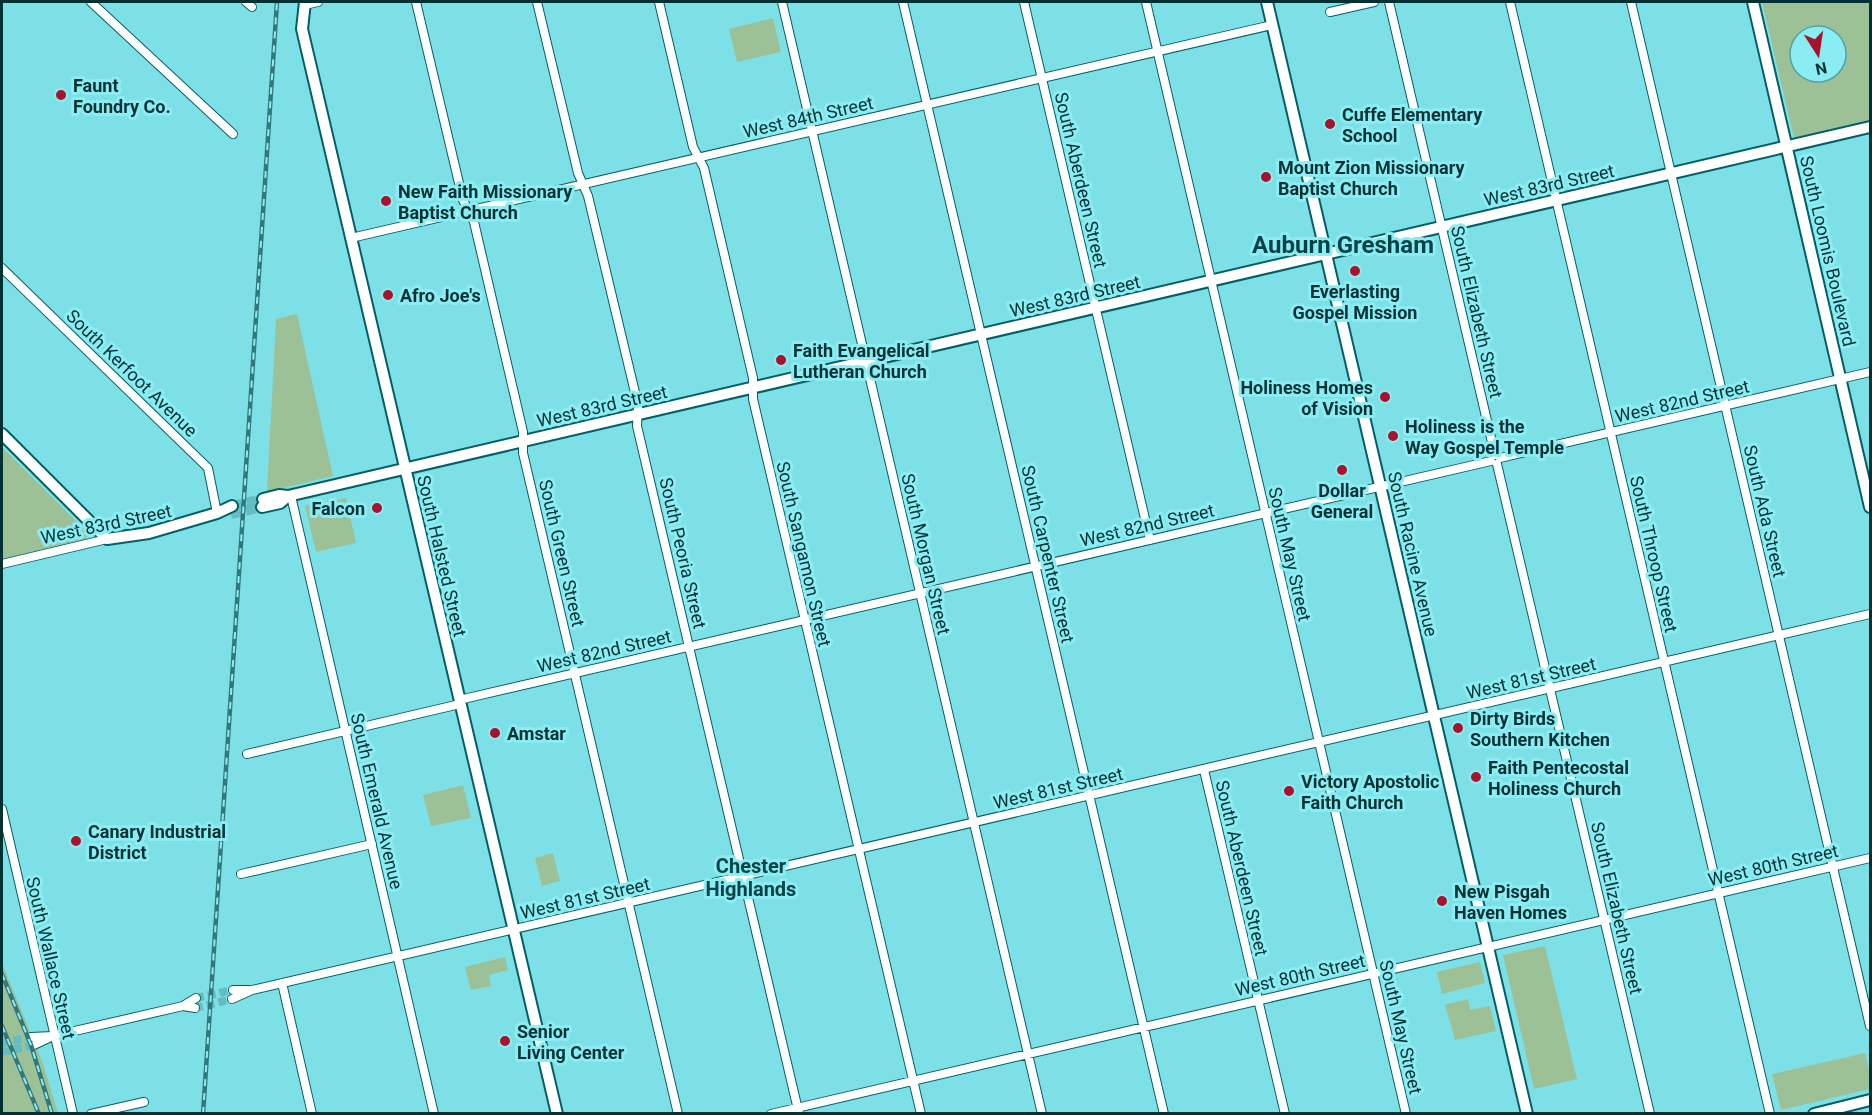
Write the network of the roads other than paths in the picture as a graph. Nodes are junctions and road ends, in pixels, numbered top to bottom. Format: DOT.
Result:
graph roads {
  1 [pos="91,2"];
  2 [pos="304,2"];
  3 [pos="318,2"];
  4 [pos="416,2"];
  5 [pos="537,2"];
  6 [pos="659,2"];
  7 [pos="782,2"];
  8 [pos="903,2"];
  9 [pos="1024,2"];
  10 [pos="1146,2"];
  11 [pos="1267,2"];
  12 [pos="1374,2"];
  13 [pos="1389,2"];
  14 [pos="1510,2"];
  15 [pos="1631,2"];
  16 [pos="1752,2"];
  17 [pos="1330,12"];
  18 [pos="1272,24"];
  19 [pos="1158,51"];
  20 [pos="1042,78"];
  21 [pos="927,104"];
  22 [pos="1870,127"];
  23 [pos="812,131"];
  24 [pos="233,134"];
  25 [pos="1786,147"];
  26 [pos="698,158"];
  27 [pos="1671,174"];
  28 [pos="583,184"];
  29 [pos="1556,200"];
  30 [pos="469,211"];
  31 [pos="1442,227"];
  32 [pos="351,238"];
  33 [pos="1326,254"];
  34 [pos="2,268"];
  35 [pos="1211,281"];
  36 [pos="1096,308"];
  37 [pos="981,334"];
  38 [pos="866,361"];
  39 [pos="1870,372"];
  40 [pos="1841,379"];
  41 [pos="753,388"];
  42 [pos="1726,406"];
  43 [pos="638,415"];
  44 [pos="1611,433"];
  45 [pos="2,434"];
  46 [pos="523,441"];
  47 [pos="1496,459"];
  48 [pos="405,469"];
  49 [pos="1380,486"];
  50 [pos="289,496"];
  51 [pos="262,503"];
  52 [pos="1870,507"];
  53 [pos="231,510"];
  54 [pos="217,513"];
  55 [pos="1266,513"];
  56 [pos="106,539"];
  57 [pos="1150,540"];
  58 [pos="2,564"];
  59 [pos="1036,566"];
  60 [pos="920,593"];
  61 [pos="1870,614"];
  62 [pos="804,620"];
  63 [pos="1779,636"];
  64 [pos="689,647"];
  65 [pos="1664,662"];
  66 [pos="574,674"];
  67 [pos="1550,689"];
  68 [pos="460,702"];
  69 [pos="1434,716"];
  70 [pos="346,731"];
  71 [pos="1318,743"];
  72 [pos="247,754"];
  73 [pos="1204,770"];
  74 [pos="1090,796"];
  75 [pos="2,810"];
  76 [pos="974,823"];
  77 [pos="372,844"];
  78 [pos="858,850"];
  79 [pos="1870,858"];
  80 [pos="1833,866"];
  81 [pos="241,874"];
  82 [pos="743,877"];
  83 [pos="1718,893"];
  84 [pos="628,903"];
  85 [pos="1604,920"];
  86 [pos="513,931"];
  87 [pos="1488,947"];
  88 [pos="398,957"];
  89 [pos="1373,973"];
  90 [pos="282,984"];
  91 [pos="233,990"];
  92 [pos="252,990"];
  93 [pos="196,998"];
  94 [pos="232,999"];
  95 [pos="1258,1000"];
  96 [pos="183,1006"];
  97 [pos="195,1008"];
  98 [pos="1870,1026"];
  99 [pos="1144,1027"];
  100 [pos="31,1036"];
  101 [pos="53,1036"];
  102 [pos="34,1045"];
  103 [pos="1028,1054"];
  104 [pos="913,1080"];
  105 [pos="1870,1100"];
  106 [pos="144,1102"];
  107 [pos="1849,1109"];
  108 [pos="798,1110"];
  109 [pos="73,1113"];
  110 [pos="91,1113"];
  111 [pos="312,1113"];
  112 [pos="434,1113"];
  113 [pos="557,1113"];
  114 [pos="678,1113"];
  115 [pos="771,1113"];
  116 [pos="921,1113"];
  117 [pos="1042,1113"];
  118 [pos="1164,1113"];
  119 [pos="1285,1113"];
  120 [pos="1406,1113"];
  121 [pos="1527,1113"];
  122 [pos="1650,1113"];
  123 [pos="1770,1113"];
  124 [pos="1814,1113"];
  1 -- 24 [label="street"];
  2 -- 3 [label="street"];
  2 -- 32 [label="street, South Halsted Street"];
  4 -- 30 [label="street, South Green Street"];
  5 -- 28 [label="street, South Peoria Street"];
  6 -- 26 [label="street, South Sangamon Street"];
  7 -- 23 [label="street, South Morgan Street"];
  8 -- 21 [label="street, South Carpenter Street"];
  9 -- 20 [label="street, South Aberdeen Street"];
  10 -- 19 [label="street, South May Street"];
  11 -- 18 [label="street, South Racine Avenue"];
  12 -- 17 [label="street"];
  13 -- 31 [label="street, South Elizabeth Street"];
  14 -- 29 [label="street, South Throop Street"];
  15 -- 27 [label="street, South Ada Street"];
  16 -- 25 [label="street, South Loomis Boulevard"];
  18 -- 19 [label="street, West 84th Street"];
  18 -- 33 [label="street, South Racine Avenue"];
  19 -- 20 [label="street, West 84th Street"];
  19 -- 35 [label="street, South May Street"];
  20 -- 21 [label="street, West 84th Street"];
  20 -- 36 [label="street, South Aberdeen Street"];
  21 -- 23 [label="street, West 84th Street"];
  21 -- 37 [label="street, South Carpenter Street"];
  22 -- 25 [label="street, West 83rd Street"];
  23 -- 26 [label="street, West 84th Street"];
  23 -- 38 [label="street, South Morgan Street"];
  25 -- 27 [label="street, West 83rd Street"];
  25 -- 40 [label="street, South Loomis Boulevard"];
  26 -- 28 [label="street, West 84th Street"];
  26 -- 41 [label="street, South Sangamon Street"];
  27 -- 29 [label="street, West 83rd Street"];
  27 -- 42 [label="street, South Ada Street"];
  28 -- 30 [label="street, West 84th Street"];
  28 -- 43 [label="street, South Peoria Street"];
  29 -- 31 [label="street, West 83rd Street"];
  29 -- 44 [label="street, South Throop Street"];
  30 -- 32 [label="street, West 84th Street"];
  30 -- 46 [label="street, South Green Street"];
  31 -- 33 [label="street, West 83rd Street"];
  31 -- 47 [label="street, South Elizabeth Street"];
  32 -- 48 [label="street, South Halsted Street"];
  33 -- 35 [label="street, West 83rd Street"];
  33 -- 49 [label="street, South Racine Avenue"];
  34 -- 54 [label="street, South Kerfoot Avenue"];
  35 -- 36 [label="street, West 83rd Street"];
  35 -- 55 [label="street, South May Street"];
  36 -- 37 [label="street, West 83rd Street"];
  36 -- 57 [label="street, South Aberdeen Street"];
  37 -- 38 [label="street, West 83rd Street"];
  37 -- 59 [label="street, South Carpenter Street"];
  38 -- 41 [label="street, West 83rd Street"];
  38 -- 60 [label="street, South Morgan Street"];
  39 -- 40 [label="street, West 82nd Street"];
  40 -- 42 [label="street, West 82nd Street"];
  40 -- 52 [label="street, South Loomis Boulevard"];
  41 -- 43 [label="street, West 83rd Street"];
  41 -- 62 [label="street, South Sangamon Street"];
  42 -- 44 [label="street, West 82nd Street"];
  42 -- 63 [label="street, South Ada Street"];
  43 -- 46 [label="street, West 83rd Street"];
  43 -- 64 [label="street, South Peoria Street"];
  44 -- 47 [label="street, West 82nd Street"];
  44 -- 65 [label="street, South Throop Street"];
  45 -- 56 [label="street"];
  46 -- 48 [label="street, West 83rd Street"];
  46 -- 66 [label="street, South Green Street"];
  47 -- 49 [label="street, West 82nd Street"];
  47 -- 67 [label="street, South Elizabeth Street"];
  48 -- 50 [label="street, West 83rd Street"];
  48 -- 68 [label="street, South Halsted Street"];
  49 -- 55 [label="street, West 82nd Street"];
  49 -- 69 [label="street, South Racine Avenue"];
  50 -- 51 [label="street, West 83rd Street"];
  50 -- 70 [label="street, South Emerald Avenue"];
  53 -- 54 [label="street, West 83rd Street"];
  54 -- 56 [label="street, West 83rd Street"];
  55 -- 57 [label="street, West 82nd Street"];
  55 -- 71 [label="street, South May Street"];
  56 -- 58 [label="street, West 83rd Street"];
  57 -- 59 [label="street, West 82nd Street"];
  59 -- 60 [label="street, West 82nd Street"];
  59 -- 74 [label="street, South Carpenter Street"];
  60 -- 62 [label="street, West 82nd Street"];
  60 -- 76 [label="street, South Morgan Street"];
  61 -- 63 [label="street, West 81st Street"];
  62 -- 64 [label="street, West 82nd Street"];
  62 -- 78 [label="street, South Sangamon Street"];
  63 -- 65 [label="street, West 81st Street"];
  63 -- 80 [label="street, South Ada Street"];
  64 -- 66 [label="street, West 82nd Street"];
  64 -- 82 [label="street, South Peoria Street"];
  65 -- 67 [label="street, West 81st Street"];
  65 -- 83 [label="street, South Throop Street"];
  66 -- 68 [label="street, West 82nd Street"];
  66 -- 84 [label="street, South Green Street"];
  67 -- 69 [label="street, West 81st Street"];
  67 -- 85 [label="street, South Elizabeth Street"];
  68 -- 70 [label="street, West 82nd Street"];
  68 -- 86 [label="street, South Halsted Street"];
  69 -- 71 [label="street, West 81st Street"];
  69 -- 87 [label="street, South Racine Avenue"];
  70 -- 72 [label="street, West 82nd Street"];
  70 -- 77 [label="street, South Emerald Avenue"];
  71 -- 73 [label="street, West 81st Street"];
  71 -- 89 [label="street, South May Street"];
  73 -- 74 [label="street, West 81st Street"];
  73 -- 95 [label="street, South Aberdeen Street"];
  74 -- 76 [label="street, West 81st Street"];
  74 -- 99 [label="street, South Carpenter Street"];
  75 -- 101 [label="street, South Wallace Street"];
  76 -- 78 [label="street, West 81st Street"];
  76 -- 103 [label="street, South Morgan Street"];
  77 -- 81 [label="street"];
  77 -- 88 [label="street, South Emerald Avenue"];
  78 -- 82 [label="street, West 81st Street"];
  78 -- 104 [label="street, South Sangamon Street"];
  79 -- 80 [label="street, West 80th Street"];
  80 -- 83 [label="street, West 80th Street"];
  80 -- 98 [label="street, South Ada Street"];
  82 -- 84 [label="street, West 81st Street"];
  82 -- 108 [label="street, South Peoria Street"];
  83 -- 85 [label="street, West 80th Street"];
  83 -- 123 [label="street, South Throop Street"];
  84 -- 86 [label="street, West 81st Street"];
  84 -- 114 [label="street, South Green Street"];
  85 -- 87 [label="street, West 80th Street"];
  85 -- 122 [label="street, South Elizabeth Street"];
  86 -- 88 [label="street, West 81st Street"];
  86 -- 113 [label="street, South Halsted Street"];
  87 -- 89 [label="street, West 80th Street"];
  87 -- 121 [label="street, South Racine Avenue"];
  88 -- 90 [label="street, West 81st Street"];
  88 -- 112 [label="street, South Emerald Avenue"];
  89 -- 95 [label="street, West 80th Street"];
  89 -- 120 [label="street, South May Street"];
  90 -- 92 [label="street, West 81st Street"];
  90 -- 111 [label="street"];
  91 -- 92 [label="street, West 81st Street"];
  92 -- 94 [label="street, West 81st Street"];
  93 -- 96 [label="street"];
  95 -- 99 [label="street, West 80th Street"];
  95 -- 119 [label="street, South Aberdeen Street"];
  96 -- 97 [label="street"];
  96 -- 101 [label="street"];
  99 -- 103 [label="street, West 80th Street"];
  99 -- 118 [label="street, South Carpenter Street"];
  100 -- 101 [label="street"];
  101 -- 102 [label="street"];
  101 -- 109 [label="street, South Wallace Street"];
  103 -- 104 [label="street, West 80th Street"];
  103 -- 117 [label="street, South Morgan Street"];
  104 -- 108 [label="street, West 80th Street"];
  104 -- 116 [label="street, South Sangamon Street"];
  105 -- 107 [label="street"];
  106 -- 110 [label="street"];
  107 -- 124 [label="street"];
  108 -- 115 [label="street, West 80th Street"];
}
